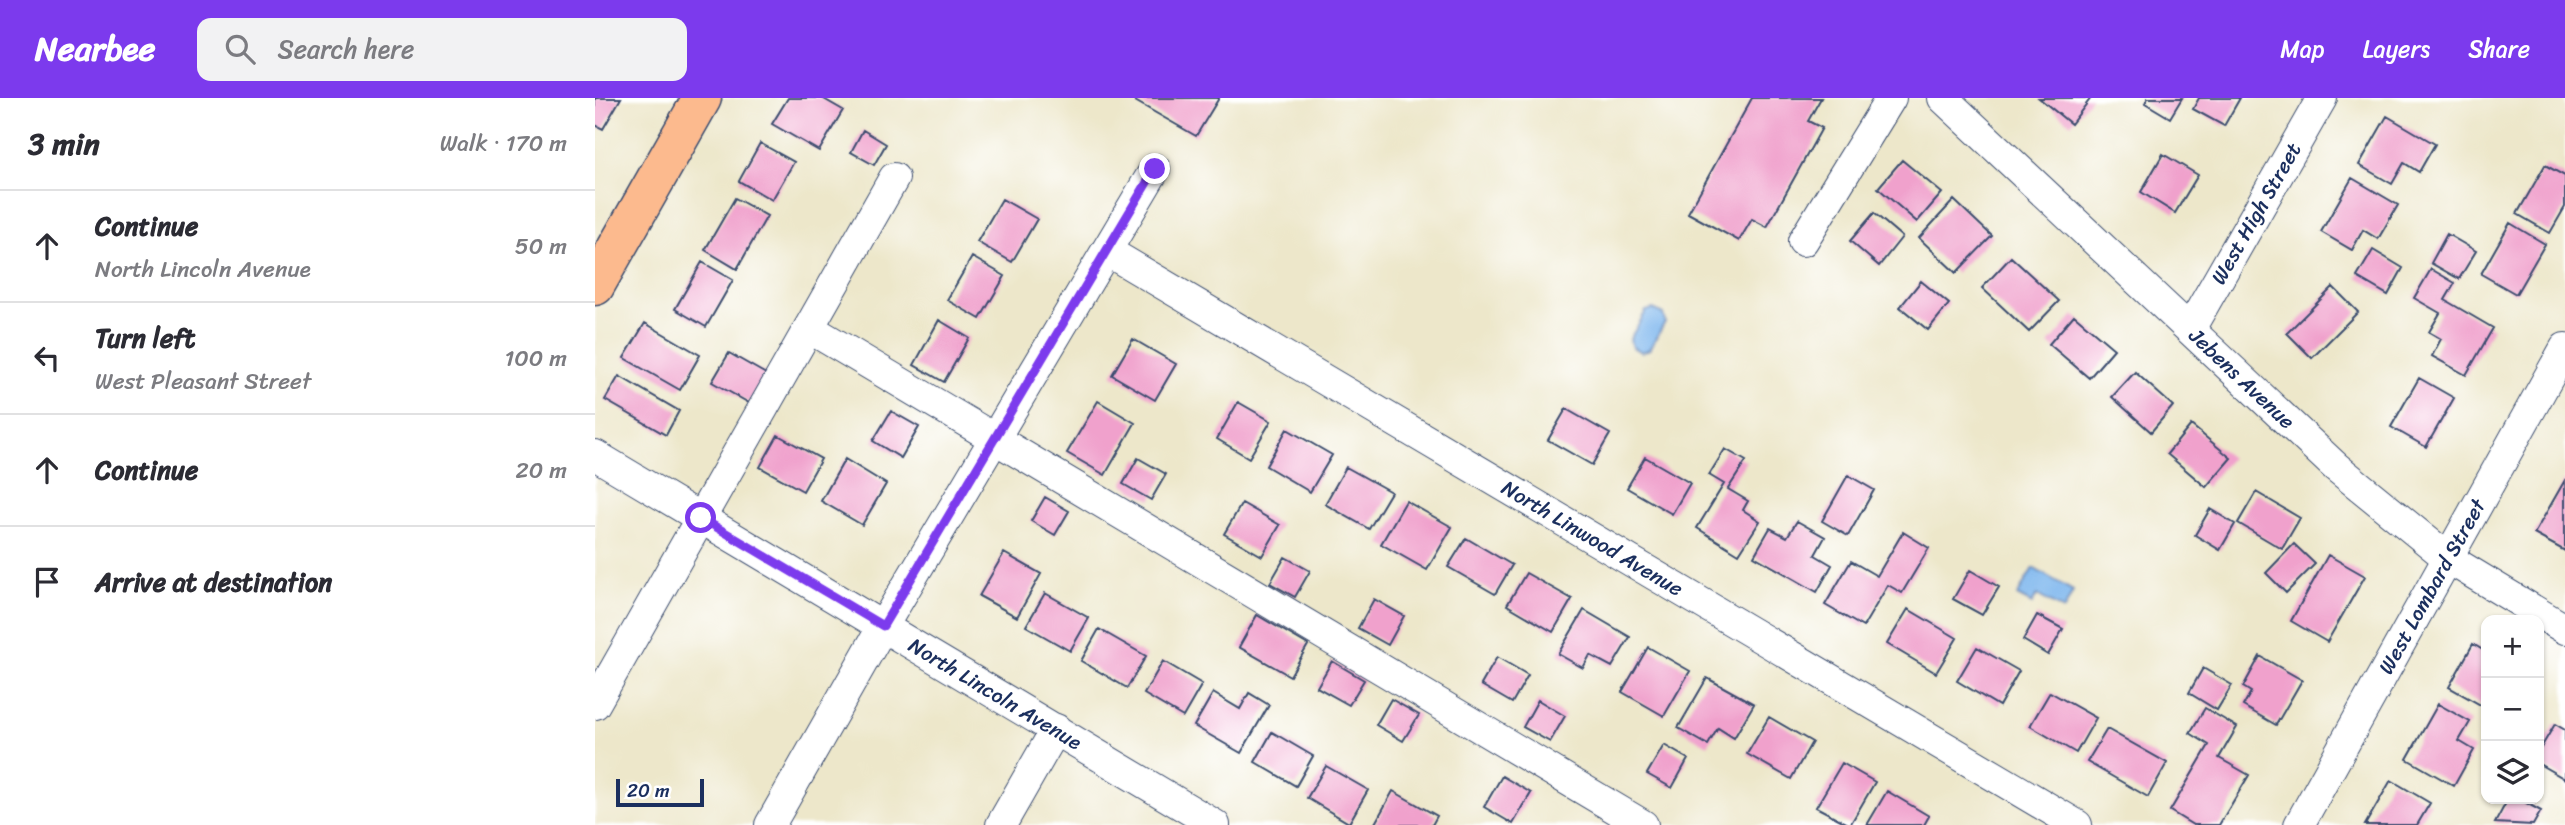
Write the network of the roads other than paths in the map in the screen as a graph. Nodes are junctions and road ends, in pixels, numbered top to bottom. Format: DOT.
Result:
graph roads {
  1 [pos="702,98"];
  2 [pos="1891,98"];
  3 [pos="1943,98"];
  4 [pos="2322,98"];
  5 [pos="1155,169"];
  6 [pos="894,178"];
  7 [pos="1803,241"];
  8 [pos="1107,251"];
  9 [pos="595,286"];
  10 [pos="809,328"];
  11 [pos="2190,330"];
  12 [pos="2565,348"];
  13 [pos="994,440"];
  14 [pos="595,455"];
  15 [pos="701,518"];
  16 [pos="2449,559"];
  17 [pos="883,626"];
  18 [pos="2565,629"];
  19 [pos="595,704"];
  20 [pos="1056,729"];
  21 [pos="770,825"];
  22 [pos="1001,825"];
  23 [pos="1215,825"];
  24 [pos="1643,825"];
  25 [pos="2077,825"];
  26 [pos="2299,825"];
  1 -- 9 [label="main road"];
  2 -- 7 [label="street"];
  3 -- 11 [label="street, Jebens Avenue"];
  4 -- 11 [label="street, West High Street"];
  5 -- 8 [label="street"];
  6 -- 10 [label="street"];
  8 -- 13 [label="street"];
  8 -- 25 [label="street, North Linwood Avenue"];
  10 -- 13 [label="street"];
  10 -- 15 [label="street"];
  11 -- 16 [label="street, Jebens Avenue"];
  12 -- 16 [label="street, West Lombard Street"];
  13 -- 17 [label="street"];
  13 -- 24 [label="street"];
  14 -- 15 [label="street, North Lincoln Avenue"];
  15 -- 17 [label="street, North Lincoln Avenue"];
  15 -- 19 [label="street"];
  16 -- 18 [label="street, Jebens Avenue"];
  16 -- 26 [label="street, West Lombard Street"];
  17 -- 20 [label="street, North Lincoln Avenue"];
  17 -- 21 [label="street"];
  20 -- 22 [label="street"];
  20 -- 23 [label="street, North Lincoln Avenue"];
}
